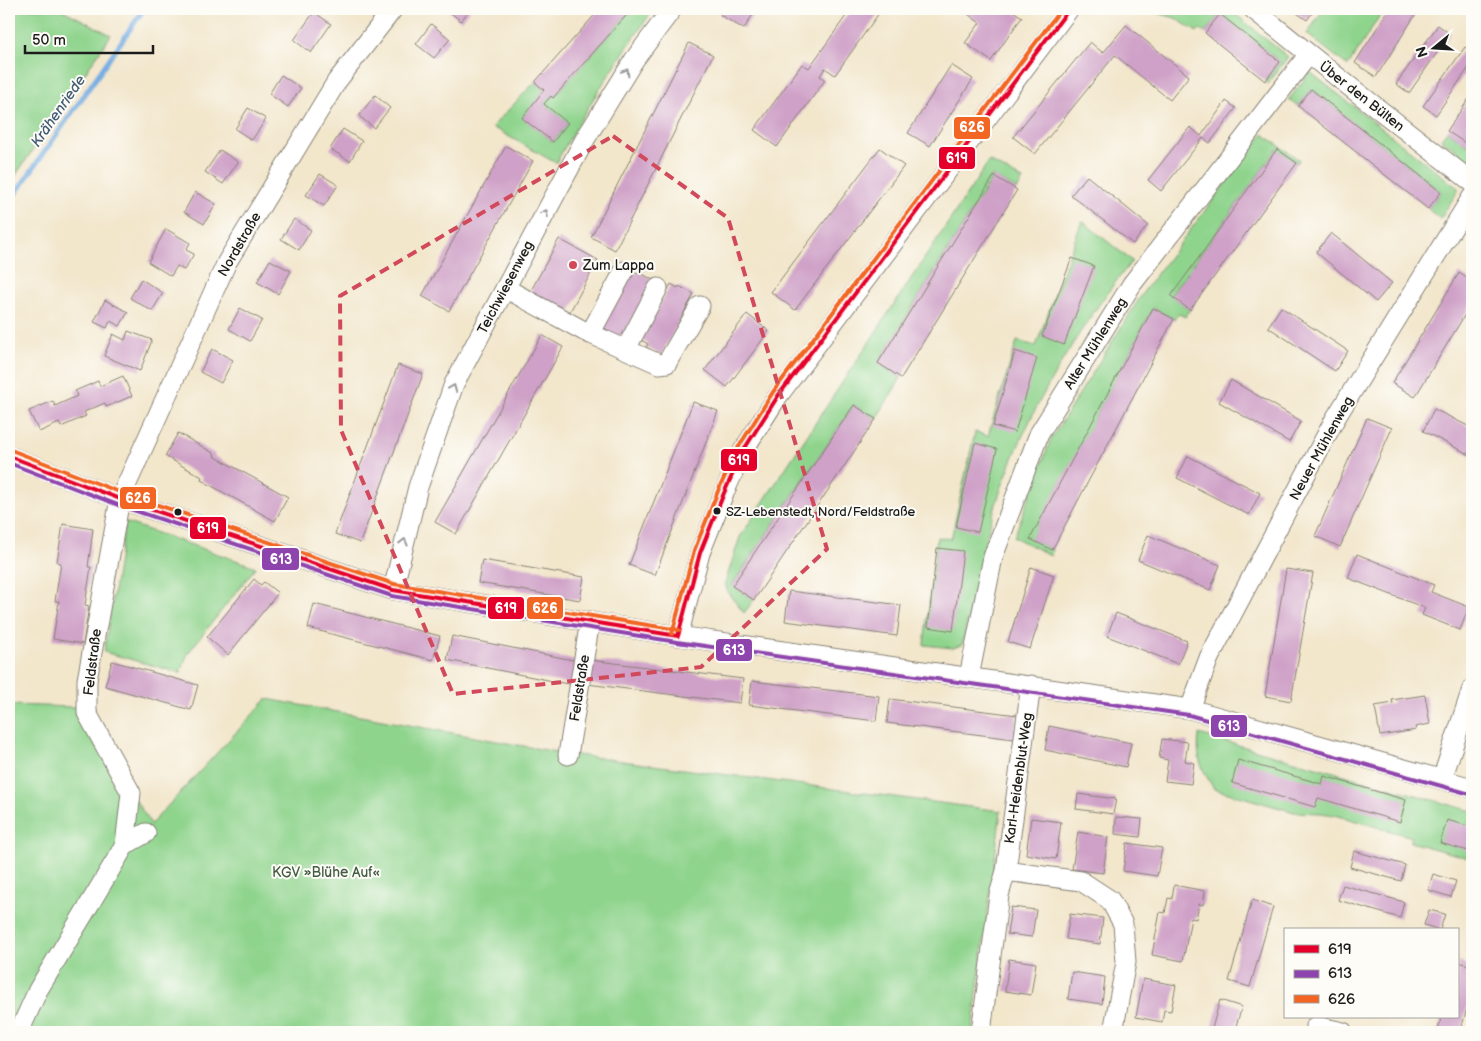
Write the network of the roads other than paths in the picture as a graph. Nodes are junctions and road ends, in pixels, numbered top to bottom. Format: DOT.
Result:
graph roads {
  1 [pos="393,9"];
  2 [pos="672,9"];
  3 [pos="1253,9"];
  4 [pos="1060,12"];
  5 [pos="1309,54"];
  6 [pos="1472,182"];
  7 [pos="1472,197"];
  8 [pos="624,271"];
  9 [pos="505,288"];
  10 [pos="658,288"];
  11 [pos="700,306"];
  12 [pos="590,334"];
  13 [pos="626,350"];
  14 [pos="9,456"];
  15 [pos="120,499"];
  16 [pos="392,590"];
  17 [pos="590,621"];
  18 [pos="678,636"];
  19 [pos="969,677"];
  20 [pos="1031,686"];
  21 [pos="1472,690"];
  22 [pos="1190,709"];
  23 [pos="568,755"];
  24 [pos="1442,779"];
  25 [pos="1472,788"];
  26 [pos="146,833"];
  27 [pos="126,845"];
  28 [pos="1006,871"];
  29 [pos="1316,1026"];
  30 [pos="19,1032"];
  31 [pos="981,1032"];
  32 [pos="1113,1032"];
  33 [pos="1343,1032"];
  1 -- 15 [label="street, Nordstraße"];
  9 -- 2 [label="street, Teichwiesenweg, one-way"];
  3 -- 5 [label="street, Über den Bülten"];
  4 -- 18 [label="street"];
  5 -- 6 [label="street, Über den Bülten"];
  5 -- 19 [label="street, Alter Mühlenweg"];
  7 -- 22 [label="street, Neuer Mühlenweg"];
  8 -- 12 [label="street"];
  9 -- 12 [label="street"];
  16 -- 9 [label="street, Teichwiesenweg, one-way"];
  10 -- 13 [label="street"];
  11 -- 13 [label="street"];
  12 -- 13 [label="street"];
  14 -- 15 [label="street"];
  15 -- 16 [label="street"];
  15 -- 27 [label="street, Feldstraße"];
  16 -- 17 [label="street"];
  17 -- 18 [label="street"];
  17 -- 23 [label="street, Feldstraße"];
  18 -- 19 [label="street"];
  19 -- 20 [label="street"];
  20 -- 22 [label="street"];
  20 -- 28 [label="street, Karl-Heidenblut-Weg"];
  21 -- 24 [label="street"];
  22 -- 24 [label="street"];
  24 -- 25 [label="street"];
  26 -- 27 [label="street"];
  27 -- 30 [label="street"];
  28 -- 31 [label="street, Karl-Heidenblut-Weg"];
  28 -- 32 [label="street"];
  29 -- 33 [label="street"];
}
